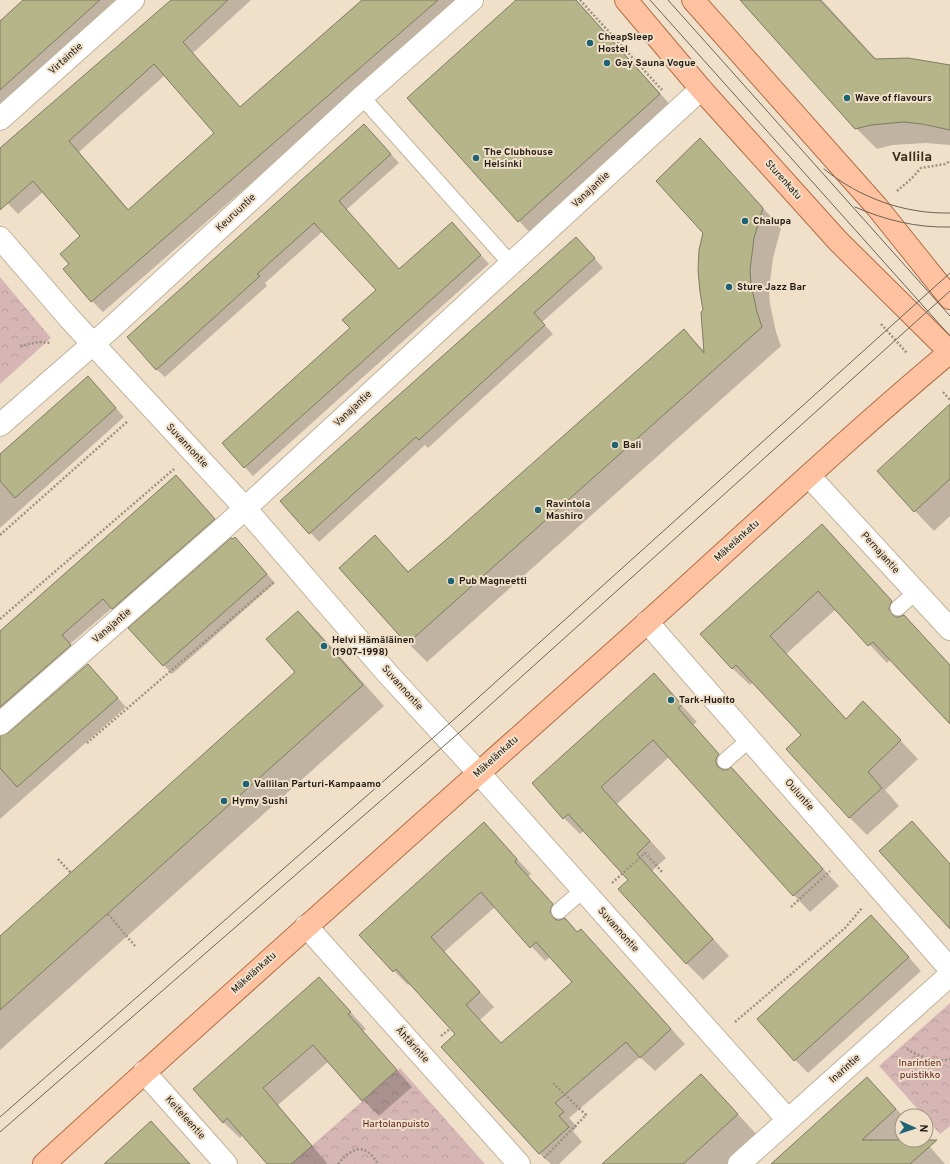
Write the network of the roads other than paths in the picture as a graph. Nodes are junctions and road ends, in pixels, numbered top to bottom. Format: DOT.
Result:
graph roads {
  1 [pos="133,0"];
  2 [pos="472,0"];
  3 [pos="626,0"];
  4 [pos="693,0"];
  5 [pos="701,89"];
  6 [pos="362,97"];
  7 [pos="0,118"];
  8 [pos="0,238"];
  9 [pos="511,264"];
  10 [pos="950,298"];
  11 [pos="93,344"];
  12 [pos="950,352"];
  13 [pos="0,425"];
  14 [pos="809,476"];
  15 [pos="245,508"];
  16 [pos="916,592"];
  17 [pos="898,608"];
  18 [pos="648,622"];
  19 [pos="950,629"];
  20 [pos="0,724"];
  21 [pos="750,739"];
  22 [pos="725,761"];
  23 [pos="478,772"];
  24 [pos="588,896"];
  25 [pos="559,911"];
  26 [pos="306,926"];
  27 [pos="950,968"];
  28 [pos="950,975"];
  29 [pos="144,1072"];
  30 [pos="788,1120"];
  31 [pos="44,1164"];
  32 [pos="226,1164"];
  33 [pos="519,1164"];
  34 [pos="739,1164"];
  1 -- 7 [label="street, Virtaintie"];
  2 -- 6 [label="street, Keuruuntie"];
  3 -- 5 [label="main road, Sturenkatu"];
  4 -- 10 [label="main road"];
  5 -- 9 [label="street, Vanajantie"];
  5 -- 12 [label="main road, Sturenkatu"];
  6 -- 9 [label="lane"];
  6 -- 11 [label="street, Keuruuntie"];
  8 -- 11 [label="street, Suvannontie"];
  9 -- 15 [label="street, Vanajantie"];
  11 -- 13 [label="street, Keuruuntie"];
  11 -- 15 [label="street, Suvannontie"];
  12 -- 14 [label="main road, Mäkelänkatu"];
  14 -- 16 [label="street, Pernajantie"];
  14 -- 18 [label="main road, Mäkelänkatu"];
  15 -- 20 [label="street, Vanajantie"];
  15 -- 23 [label="street, Suvannontie"];
  16 -- 17 [label="lane"];
  16 -- 19 [label="street, Pernajantie"];
  18 -- 21 [label="street, Ouluntie"];
  18 -- 23 [label="main road, Mäkelänkatu"];
  21 -- 22 [label="lane"];
  21 -- 27 [label="street, Ouluntie"];
  23 -- 24 [label="street, Suvannontie"];
  23 -- 26 [label="main road, Mäkelänkatu"];
  24 -- 25 [label="lane"];
  24 -- 30 [label="street, Suvannontie"];
  26 -- 29 [label="main road, Mäkelänkatu"];
  26 -- 33 [label="street, Ähtärintie"];
  28 -- 30 [label="street, Inarintie"];
  29 -- 31 [label="main road, Mäkelänkatu"];
  29 -- 32 [label="street, Keiteleentie"];
  30 -- 34 [label="street, Inarintie"];
}
